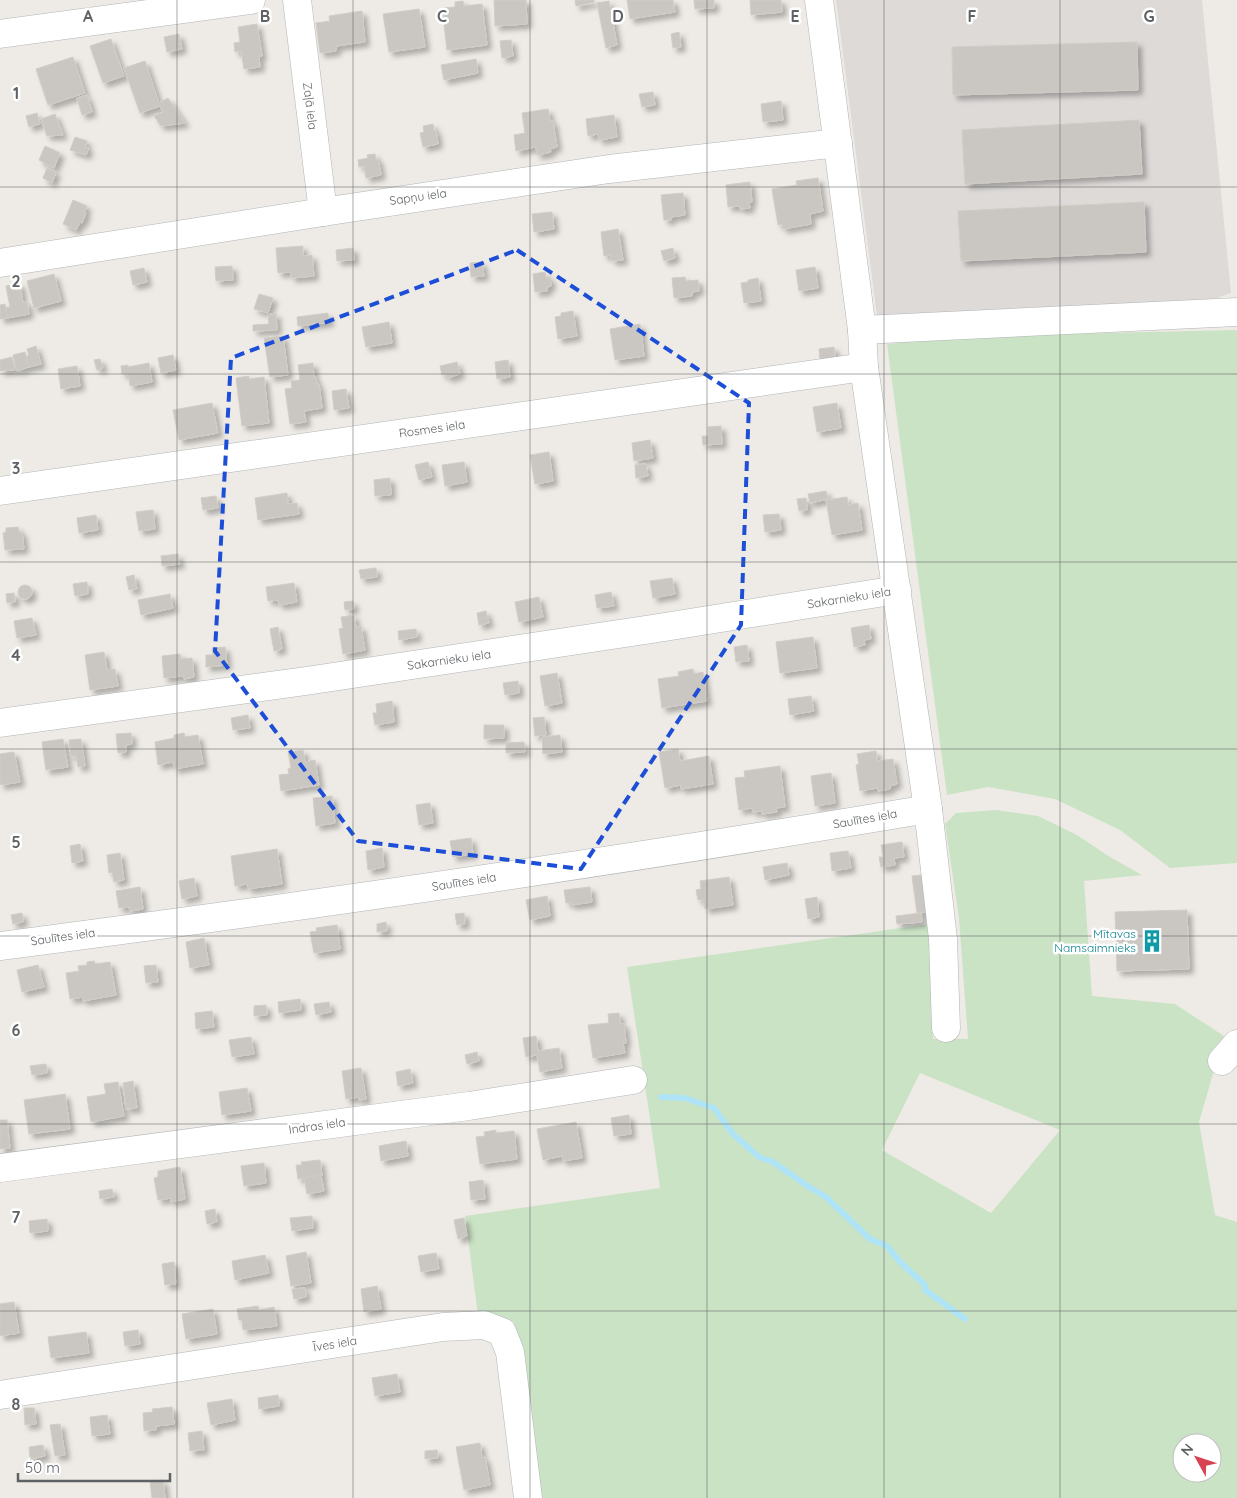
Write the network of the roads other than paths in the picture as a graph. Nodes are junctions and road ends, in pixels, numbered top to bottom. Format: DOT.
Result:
graph roads {
  1 [pos="251,0"];
  2 [pos="297,0"];
  3 [pos="819,0"];
  4 [pos="0,34"];
  5 [pos="838,143"];
  6 [pos="324,212"];
  7 [pos="0,263"];
  8 [pos="1237,312"];
  9 [pos="862,330"];
  10 [pos="864,367"];
  11 [pos="0,491"];
  12 [pos="897,590"];
  13 [pos="0,723"];
  14 [pos="928,809"];
  15 [pos="0,946"];
  16 [pos="946,1028"];
  17 [pos="633,1080"];
  18 [pos="0,1168"];
  19 [pos="0,1395"];
  20 [pos="528,1498"];
  1 -- 4 [label="street"];
  2 -- 6 [label="street, Zaļā iela"];
  3 -- 5 [label="street"];
  5 -- 6 [label="street, Sapņu iela"];
  5 -- 9 [label="street"];
  6 -- 7 [label="street, Sapņu iela"];
  8 -- 9 [label="street"];
  9 -- 10 [label="street"];
  10 -- 11 [label="street, Rosmes iela"];
  10 -- 12 [label="street"];
  12 -- 13 [label="street, Sakarnieku iela"];
  12 -- 14 [label="street"];
  14 -- 15 [label="street, Saulītes iela"];
  14 -- 16 [label="street"];
  17 -- 18 [label="street, Indras iela"];
  19 -- 20 [label="street, Īves iela"];
}
